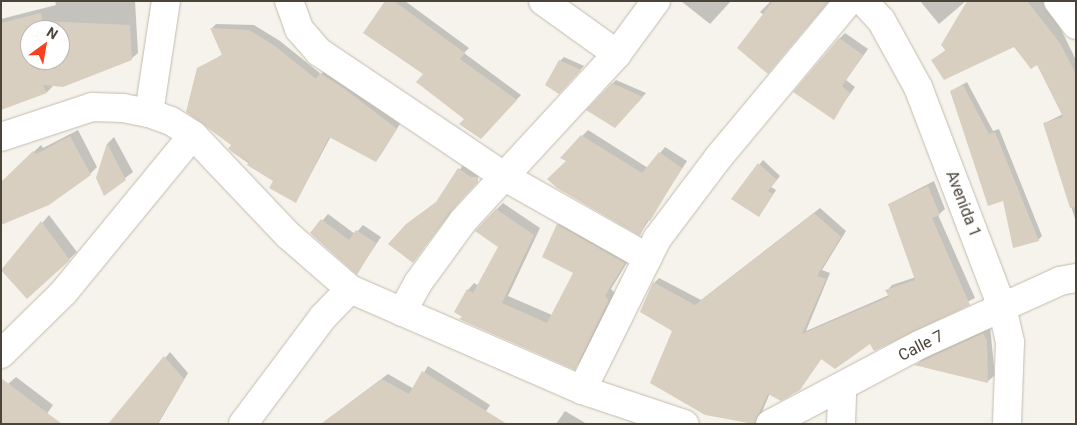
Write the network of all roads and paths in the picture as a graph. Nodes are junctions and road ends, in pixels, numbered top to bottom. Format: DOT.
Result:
graph roads {
  1 [pos="166,1"];
  2 [pos="289,1"];
  3 [pos="543,1"];
  4 [pos="656,1"];
  5 [pos="849,1"];
  6 [pos="863,1"];
  7 [pos="1058,1"];
  8 [pos="1076,25"];
  9 [pos="617,54"];
  10 [pos="149,113"];
  11 [pos="192,135"];
  12 [pos="1,137"];
  13 [pos="505,176"];
  14 [pos="648,258"];
  15 [pos="1076,278"];
  16 [pos="350,290"];
  17 [pos="1002,307"];
  18 [pos="402,312"];
  19 [pos="1,354"];
  20 [pos="842,388"];
  21 [pos="582,390"];
  22 [pos="243,424"];
  23 [pos="684,424"];
  24 [pos="770,424"];
  25 [pos="841,424"];
  26 [pos="1007,424"];
  1 -- 10 [label="street"];
  2 -- 13 [label="street"];
  3 -- 9 [label="street"];
  4 -- 9 [label="street"];
  5 -- 14 [label="street"];
  6 -- 17 [label="street, Avenida 1"];
  7 -- 8 [label="street"];
  9 -- 13 [label="street"];
  10 -- 11 [label="street"];
  10 -- 12 [label="street"];
  11 -- 16 [label="street"];
  11 -- 19 [label="street"];
  13 -- 14 [label="street"];
  13 -- 18 [label="street"];
  14 -- 21 [label="street"];
  15 -- 17 [label="street, Calle 7"];
  16 -- 18 [label="street"];
  16 -- 22 [label="street"];
  17 -- 20 [label="street, Calle 7"];
  17 -- 26 [label="street, Avenida 1"];
  18 -- 21 [label="street"];
  20 -- 24 [label="street, Calle 7"];
  20 -- 25 [label="street"];
  21 -- 23 [label="street"];
}
